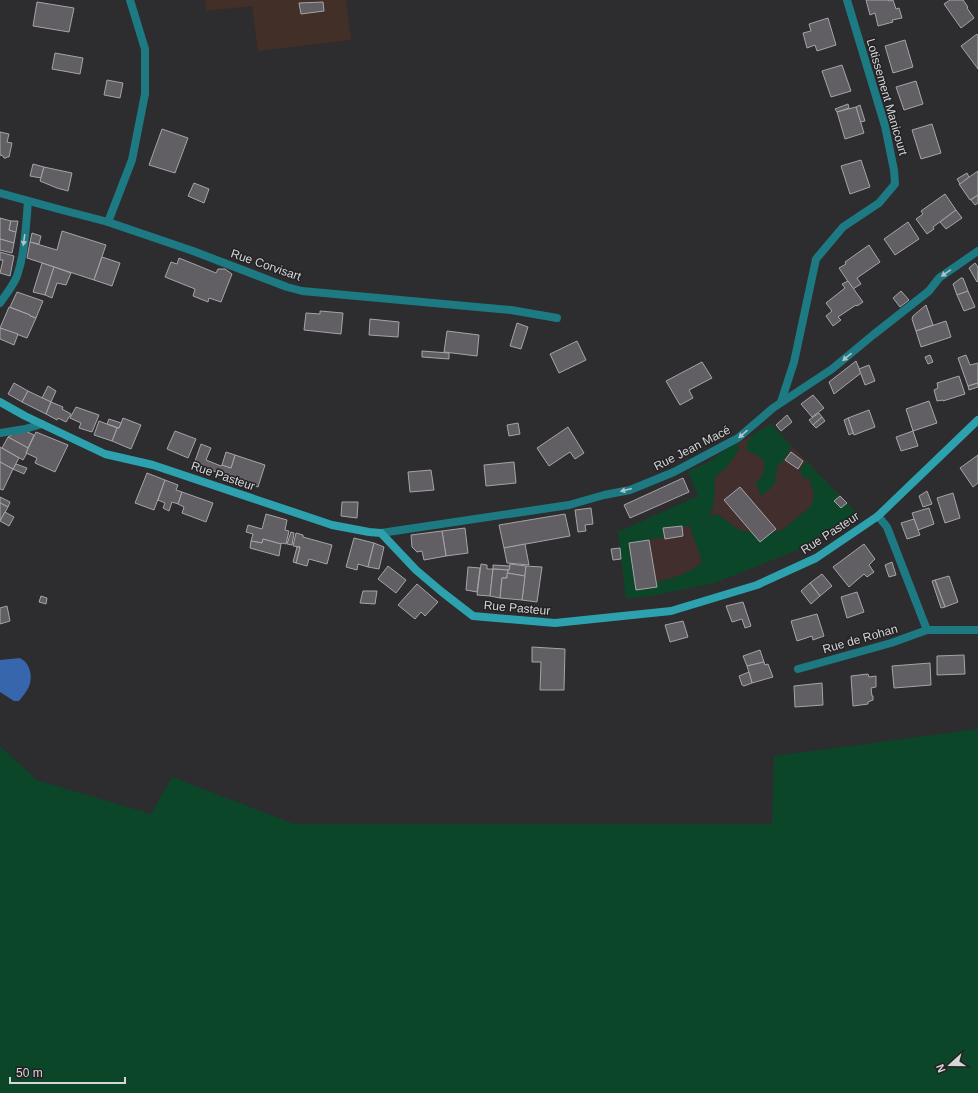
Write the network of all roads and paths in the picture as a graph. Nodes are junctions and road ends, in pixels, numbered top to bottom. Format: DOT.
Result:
graph roads {
  1 [pos="130,0"];
  2 [pos="846,0"];
  3 [pos="0,193"];
  4 [pos="28,201"];
  5 [pos="108,222"];
  6 [pos="978,251"];
  7 [pos="0,303"];
  8 [pos="557,318"];
  9 [pos="0,402"];
  10 [pos="781,402"];
  11 [pos="978,420"];
  12 [pos="42,424"];
  13 [pos="0,433"];
  14 [pos="878,516"];
  15 [pos="381,533"];
  16 [pos="927,630"];
  17 [pos="978,630"];
  18 [pos="798,668"];
  1 -- 5 [label="street"];
  2 -- 10 [label="street, Lotissement Manicourt"];
  3 -- 4 [label="street, Rue Corvisart"];
  4 -- 5 [label="street, Rue Corvisart"];
  4 -- 7 [label="street, one-way"];
  5 -- 8 [label="street, Rue Corvisart"];
  6 -- 10 [label="street, Rue Jean Macé, one-way"];
  9 -- 12 [label="street, Rue Pasteur"];
  10 -- 15 [label="street, Rue Jean Macé, one-way"];
  11 -- 14 [label="street, Rue Pasteur"];
  12 -- 13 [label="street"];
  12 -- 15 [label="street, Rue Pasteur"];
  14 -- 15 [label="street, Rue Pasteur"];
  14 -- 16 [label="street"];
  16 -- 17 [label="street, Rue de Rohan"];
  16 -- 18 [label="street, Rue de Rohan"];
}
